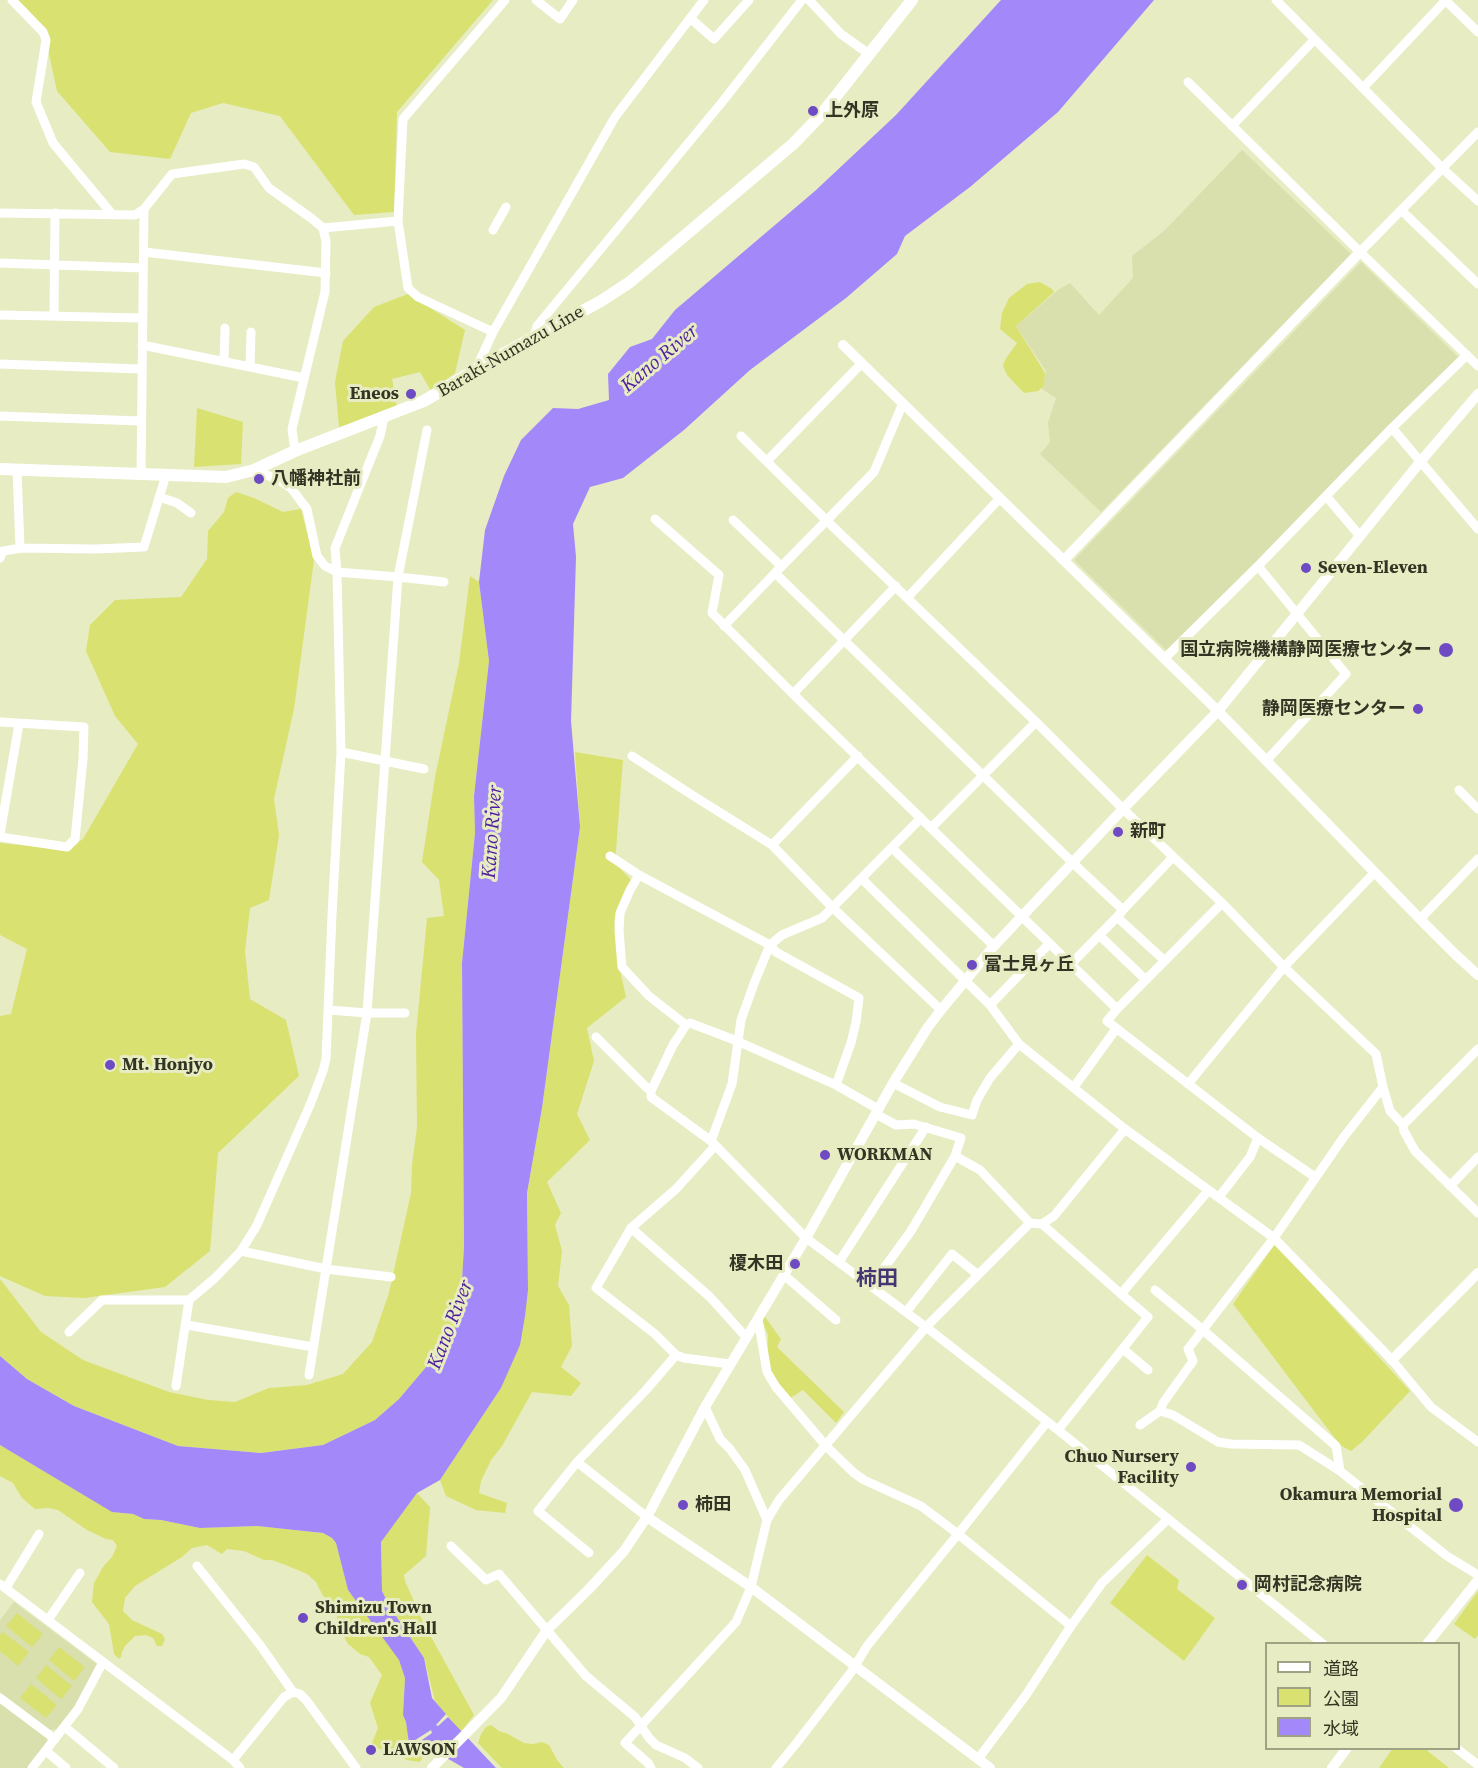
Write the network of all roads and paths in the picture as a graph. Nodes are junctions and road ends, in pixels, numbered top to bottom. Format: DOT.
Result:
graph roads {
  1 [pos="12,0"];
  2 [pos="506,0"];
  3 [pos="536,0"];
  4 [pos="573,0"];
  5 [pos="704,0"];
  6 [pos="749,0"];
  7 [pos="802,0"];
  8 [pos="809,0"];
  9 [pos="912,0"];
  10 [pos="1276,0"];
  11 [pos="1445,0"];
  12 [pos="690,18"];
  13 [pos="1478,32"];
  14 [pos="1314,40"];
  15 [pos="869,54"];
  16 [pos="1188,82"];
  17 [pos="1363,88"];
  18 [pos="1232,126"];
  19 [pos="1478,132"];
  20 [pos="1442,168"];
  21 [pos="1478,201"];
  22 [pos="506,207"];
  23 [pos="144,208"];
  24 [pos="1401,210"];
  25 [pos="0,213"];
  26 [pos="55,213"];
  27 [pos="112,214"];
  28 [pos="398,221"];
  29 [pos="323,228"];
  30 [pos="493,230"];
  31 [pos="144,252"];
  32 [pos="1360,252"];
  33 [pos="0,263"];
  34 [pos="54,265"];
  35 [pos="144,267"];
  36 [pos="326,273"];
  37 [pos="1478,284"];
  38 [pos="0,315"];
  39 [pos="54,316"];
  40 [pos="142,318"];
  41 [pos="225,328"];
  42 [pos="493,332"];
  43 [pos="251,333"];
  44 [pos="534,337"];
  45 [pos="142,345"];
  46 [pos="843,345"];
  47 [pos="1467,355"];
  48 [pos="224,361"];
  49 [pos="862,363"];
  50 [pos="0,364"];
  51 [pos="250,366"];
  52 [pos="1478,366"];
  53 [pos="141,369"];
  54 [pos="475,372"];
  55 [pos="304,378"];
  56 [pos="1478,394"];
  57 [pos="903,403"];
  58 [pos="0,416"];
  59 [pos="384,417"];
  60 [pos="141,421"];
  61 [pos="1392,428"];
  62 [pos="427,430"];
  63 [pos="741,436"];
  64 [pos="295,451"];
  65 [pos="767,461"];
  66 [pos="1421,461"];
  67 [pos="0,469"];
  68 [pos="17,470"];
  69 [pos="254,470"];
  70 [pos="141,475"];
  71 [pos="166,475"];
  72 [pos="1326,496"];
  73 [pos="159,497"];
  74 [pos="1000,498"];
  75 [pos="191,513"];
  76 [pos="655,519"];
  77 [pos="733,520"];
  78 [pos="826,520"];
  79 [pos="1478,529"];
  80 [pos="1360,536"];
  81 [pos="20,548"];
  82 [pos="0,558"];
  83 [pos="1064,560"];
  84 [pos="1258,566"];
  85 [pos="778,569"];
  86 [pos="337,573"];
  87 [pos="398,577"];
  88 [pos="444,582"];
  89 [pos="896,586"];
  90 [pos="908,597"];
  91 [pos="1296,615"];
  92 [pos="724,626"];
  93 [pos="845,641"];
  94 [pos="1164,658"];
  95 [pos="793,694"];
  96 [pos="1218,711"];
  97 [pos="0,722"];
  98 [pos="1036,722"];
  99 [pos="19,724"];
  100 [pos="341,752"];
  101 [pos="632,756"];
  102 [pos="858,756"];
  103 [pos="385,761"];
  104 [pos="1266,761"];
  105 [pos="424,769"];
  106 [pos="984,776"];
  107 [pos="1459,790"];
  108 [pos="1123,809"];
  109 [pos="1478,809"];
  110 [pos="921,818"];
  111 [pos="931,828"];
  112 [pos="0,835"];
  113 [pos="772,845"];
  114 [pos="892,848"];
  115 [pos="610,855"];
  116 [pos="1173,857"];
  117 [pos="1478,859"];
  118 [pos="1073,863"];
  119 [pos="1374,873"];
  120 [pos="639,875"];
  121 [pos="862,879"];
  122 [pos="1222,903"];
  123 [pos="832,907"];
  124 [pos="1120,913"];
  125 [pos="1022,916"];
  126 [pos="1420,919"];
  127 [pos="1099,935"];
  128 [pos="1049,944"];
  129 [pos="770,945"];
  130 [pos="994,946"];
  131 [pos="1165,961"];
  132 [pos="1071,964"];
  133 [pos="1284,967"];
  134 [pos="1478,975"];
  135 [pos="965,979"];
  136 [pos="1146,980"];
  137 [pos="990,1005"];
  138 [pos="1117,1009"];
  139 [pos="329,1010"];
  140 [pos="941,1010"];
  141 [pos="367,1013"];
  142 [pos="405,1013"];
  143 [pos="686,1024"];
  144 [pos="1116,1029"];
  145 [pos="596,1037"];
  146 [pos="737,1041"];
  147 [pos="1019,1044"];
  148 [pos="1478,1049"];
  149 [pos="893,1083"];
  150 [pos="1188,1084"];
  151 [pos="837,1085"];
  152 [pos="1074,1087"];
  153 [pos="1383,1088"];
  154 [pos="651,1091"];
  155 [pos="878,1112"];
  156 [pos="1403,1125"];
  157 [pos="926,1127"];
  158 [pos="1125,1128"];
  159 [pos="1258,1138"];
  160 [pos="713,1144"];
  161 [pos="955,1156"];
  162 [pos="1478,1157"];
  163 [pos="1315,1177"];
  164 [pos="1450,1186"];
  165 [pos="1208,1191"];
  166 [pos="1219,1197"];
  167 [pos="1478,1213"];
  168 [pos="1030,1223"];
  169 [pos="1042,1224"];
  170 [pos="631,1228"];
  171 [pos="806,1238"];
  172 [pos="1274,1238"];
  173 [pos="241,1251"];
  174 [pos="839,1262"];
  175 [pos="326,1269"];
  176 [pos="1478,1273"];
  177 [pos="784,1275"];
  178 [pos="977,1275"];
  179 [pos="391,1277"];
  180 [pos="871,1286"];
  181 [pos="1155,1290"];
  182 [pos="1122,1294"];
  183 [pos="189,1300"];
  184 [pos="906,1312"];
  185 [pos="758,1319"];
  186 [pos="836,1320"];
  187 [pos="187,1325"];
  188 [pos="926,1327"];
  189 [pos="1203,1330"];
  190 [pos="69,1332"];
  191 [pos="746,1337"];
  192 [pos="314,1347"];
  193 [pos="1123,1349"];
  194 [pos="676,1355"];
  195 [pos="1392,1360"];
  196 [pos="730,1364"];
  197 [pos="1148,1370"];
  198 [pos="309,1375"];
  199 [pos="176,1386"];
  200 [pos="705,1407"];
  201 [pos="1160,1411"];
  202 [pos="1047,1422"];
  203 [pos="1140,1425"];
  204 [pos="1058,1430"];
  205 [pos="1478,1442"];
  206 [pos="826,1446"];
  207 [pos="577,1462"];
  208 [pos="1340,1471"];
  209 [pos="647,1517"];
  210 [pos="1168,1519"];
  211 [pos="767,1520"];
  212 [pos="39,1534"];
  213 [pos="958,1534"];
  214 [pos="451,1546"];
  215 [pos="589,1553"];
  216 [pos="197,1566"];
  217 [pos="80,1573"];
  218 [pos="1478,1575"];
  219 [pos="1478,1580"];
  220 [pos="3,1586"];
  221 [pos="751,1587"];
  222 [pos="48,1620"];
  223 [pos="1071,1626"];
  224 [pos="547,1630"];
  225 [pos="1321,1642"];
  226 [pos="1430,1642"];
  227 [pos="103,1662"];
  228 [pos="854,1665"];
  229 [pos="292,1692"];
  230 [pos="0,1698"];
  231 [pos="642,1724"];
  232 [pos="65,1727"];
  233 [pos="55,1739"];
  234 [pos="1346,1750"];
  235 [pos="1457,1750"];
  236 [pos="46,1751"];
  237 [pos="978,1759"];
  238 [pos="233,1760"];
  239 [pos="435,1765"];
  240 [pos="1478,1765"];
  241 [pos="32,1768"];
  242 [pos="66,1768"];
  243 [pos="114,1768"];
  244 [pos="240,1768"];
  245 [pos="356,1768"];
  246 [pos="651,1768"];
  247 [pos="698,1768"];
  248 [pos="776,1768"];
  249 [pos="990,1768"];
  250 [pos="1332,1768"];
  1 -- 27 [label="street"];
  2 -- 28 [label="street"];
  3 -- 4 [label="street"];
  5 -- 12 [label="street"];
  6 -- 12 [label="street"];
  7 -- 44 [label="street"];
  8 -- 15 [label="street"];
  9 -- 15 [label="main road, Baraki-Numazu Line"];
  10 -- 14 [label="street"];
  11 -- 13 [label="street"];
  11 -- 17 [label="street"];
  12 -- 42 [label="street"];
  14 -- 17 [label="street"];
  14 -- 18 [label="street"];
  15 -- 44 [label="main road, Baraki-Numazu Line"];
  16 -- 18 [label="street"];
  17 -- 20 [label="street"];
  18 -- 32 [label="street"];
  19 -- 20 [label="street"];
  20 -- 21 [label="street"];
  20 -- 24 [label="street"];
  22 -- 30 [label="street"];
  23 -- 27 [label="street"];
  23 -- 29 [label="street"];
  23 -- 31 [label="street"];
  24 -- 32 [label="street"];
  24 -- 37 [label="street"];
  25 -- 26 [label="street"];
  26 -- 27 [label="street"];
  26 -- 34 [label="street"];
  28 -- 29 [label="street"];
  28 -- 42 [label="street"];
  29 -- 36 [label="street"];
  31 -- 35 [label="street"];
  31 -- 36 [label="street"];
  32 -- 47 [label="street"];
  32 -- 83 [label="street"];
  33 -- 34 [label="street"];
  34 -- 35 [label="street"];
  34 -- 39 [label="street"];
  35 -- 40 [label="street"];
  36 -- 55 [label="street"];
  38 -- 39 [label="street"];
  39 -- 40 [label="street"];
  40 -- 45 [label="street"];
  41 -- 48 [label="street"];
  42 -- 54 [label="street"];
  43 -- 51 [label="street"];
  44 -- 54 [label="main road, Baraki-Numazu Line"];
  45 -- 48 [label="street"];
  45 -- 53 [label="street"];
  46 -- 49 [label="street"];
  47 -- 52 [label="street"];
  47 -- 61 [label="street"];
  48 -- 51 [label="street"];
  49 -- 57 [label="street"];
  49 -- 65 [label="street"];
  50 -- 53 [label="street"];
  51 -- 55 [label="street"];
  53 -- 60 [label="street"];
  54 -- 59 [label="main road, Baraki-Numazu Line"];
  55 -- 64 [label="street"];
  56 -- 66 [label="street"];
  57 -- 74 [label="street"];
  57 -- 78 [label="street"];
  58 -- 60 [label="street"];
  59 -- 64 [label="main road, Baraki-Numazu Line"];
  59 -- 86 [label="street"];
  60 -- 70 [label="street"];
  61 -- 66 [label="street"];
  61 -- 72 [label="street"];
  62 -- 87 [label="street"];
  63 -- 65 [label="street"];
  64 -- 69 [label="main road, Baraki-Numazu Line"];
  65 -- 78 [label="street"];
  66 -- 79 [label="street"];
  66 -- 80 [label="street"];
  67 -- 68 [label="main road, Baraki-Numazu Line"];
  68 -- 70 [label="main road, Baraki-Numazu Line"];
  68 -- 81 [label="street"];
  69 -- 71 [label="main road, Baraki-Numazu Line"];
  69 -- 86 [label="street"];
  70 -- 71 [label="main road, Baraki-Numazu Line"];
  71 -- 73 [label="street"];
  72 -- 80 [label="street"];
  72 -- 84 [label="street"];
  73 -- 75 [label="street"];
  73 -- 81 [label="street"];
  74 -- 83 [label="street"];
  74 -- 90 [label="street"];
  76 -- 92 [label="street"];
  77 -- 85 [label="street"];
  78 -- 85 [label="street"];
  78 -- 89 [label="street"];
  80 -- 91 [label="street"];
  81 -- 82 [label="street"];
  83 -- 94 [label="street"];
  84 -- 91 [label="street"];
  84 -- 94 [label="street"];
  85 -- 92 [label="street"];
  85 -- 93 [label="street"];
  86 -- 87 [label="street"];
  86 -- 100 [label="street"];
  87 -- 88 [label="street"];
  87 -- 103 [label="street"];
  89 -- 90 [label="street"];
  89 -- 93 [label="street"];
  90 -- 98 [label="street"];
  91 -- 96 [label="street"];
  91 -- 104 [label="street"];
  92 -- 95 [label="street"];
  93 -- 95 [label="street"];
  93 -- 106 [label="street"];
  94 -- 96 [label="street"];
  95 -- 102 [label="street"];
  96 -- 104 [label="street"];
  96 -- 108 [label="street"];
  97 -- 99 [label="street"];
  98 -- 106 [label="street"];
  98 -- 108 [label="street"];
  99 -- 112 [label="street"];
  99 -- 112 [label="street"];
  100 -- 103 [label="street"];
  100 -- 139 [label="street"];
  101 -- 113 [label="street"];
  102 -- 110 [label="street"];
  102 -- 113 [label="street"];
  103 -- 105 [label="street"];
  103 -- 141 [label="street"];
  104 -- 119 [label="street"];
  106 -- 111 [label="street"];
  106 -- 118 [label="street"];
  107 -- 109 [label="street"];
  108 -- 116 [label="street"];
  108 -- 118 [label="street"];
  110 -- 111 [label="street"];
  110 -- 114 [label="street"];
  111 -- 125 [label="street"];
  113 -- 123 [label="street"];
  114 -- 121 [label="street"];
  114 -- 130 [label="street"];
  115 -- 120 [label="street"];
  116 -- 122 [label="street"];
  116 -- 124 [label="street"];
  117 -- 126 [label="street"];
  118 -- 124 [label="street"];
  118 -- 125 [label="street"];
  119 -- 126 [label="street"];
  119 -- 133 [label="street"];
  120 -- 129 [label="street"];
  120 -- 143 [label="street"];
  121 -- 123 [label="street"];
  121 -- 135 [label="street"];
  122 -- 131 [label="street"];
  122 -- 133 [label="street"];
  123 -- 129 [label="street"];
  123 -- 140 [label="street"];
  124 -- 127 [label="street"];
  124 -- 131 [label="street"];
  125 -- 128 [label="street"];
  125 -- 130 [label="street"];
  126 -- 134 [label="street"];
  127 -- 132 [label="street"];
  127 -- 136 [label="street"];
  128 -- 132 [label="street"];
  128 -- 137 [label="street"];
  129 -- 146 [label="street"];
  129 -- 151 [label="street"];
  130 -- 135 [label="street"];
  131 -- 136 [label="street"];
  132 -- 138 [label="street"];
  133 -- 150 [label="street"];
  133 -- 153 [label="street"];
  135 -- 137 [label="street"];
  135 -- 140 [label="street"];
  136 -- 138 [label="street"];
  137 -- 147 [label="street"];
  138 -- 144 [label="street"];
  139 -- 141 [label="street"];
  139 -- 173 [label="street"];
  140 -- 149 [label="street"];
  141 -- 142 [label="street"];
  141 -- 175 [label="street"];
  143 -- 146 [label="street"];
  143 -- 154 [label="street"];
  144 -- 150 [label="street"];
  144 -- 152 [label="street"];
  145 -- 154 [label="street"];
  146 -- 151 [label="street"];
  146 -- 160 [label="street"];
  147 -- 149 [label="street"];
  147 -- 152 [label="street"];
  148 -- 156 [label="street"];
  149 -- 155 [label="street"];
  150 -- 159 [label="street"];
  151 -- 155 [label="street"];
  152 -- 158 [label="street"];
  153 -- 156 [label="street"];
  153 -- 163 [label="street"];
  154 -- 160 [label="street"];
  155 -- 157 [label="street"];
  155 -- 171 [label="street"];
  156 -- 164 [label="street"];
  157 -- 161 [label="street"];
  157 -- 174 [label="street"];
  158 -- 165 [label="street"];
  158 -- 169 [label="street"];
  159 -- 163 [label="street"];
  159 -- 166 [label="street"];
  160 -- 170 [label="street"];
  160 -- 171 [label="street"];
  161 -- 168 [label="street"];
  161 -- 180 [label="street"];
  162 -- 164 [label="street"];
  163 -- 172 [label="street"];
  164 -- 167 [label="street"];
  165 -- 166 [label="street"];
  165 -- 182 [label="street"];
  166 -- 172 [label="street"];
  168 -- 169 [label="street"];
  168 -- 178 [label="street"];
  169 -- 182 [label="street"];
  170 -- 191 [label="street"];
  170 -- 194 [label="street"];
  171 -- 174 [label="street"];
  171 -- 177 [label="street"];
  172 -- 189 [label="street"];
  172 -- 195 [label="street"];
  173 -- 175 [label="street"];
  173 -- 183 [label="street"];
  174 -- 180 [label="street"];
  175 -- 179 [label="street"];
  175 -- 192 [label="street"];
  176 -- 195 [label="street"];
  177 -- 185 [label="street"];
  177 -- 186 [label="street"];
  178 -- 184 [label="street"];
  178 -- 188 [label="street"];
  180 -- 184 [label="street"];
  181 -- 189 [label="street"];
  182 -- 193 [label="street"];
  183 -- 187 [label="street"];
  183 -- 190 [label="street"];
  184 -- 188 [label="street"];
  185 -- 191 [label="street"];
  185 -- 206 [label="street"];
  187 -- 192 [label="street"];
  187 -- 199 [label="street"];
  188 -- 202 [label="street"];
  188 -- 206 [label="street"];
  189 -- 201 [label="street"];
  189 -- 208 [label="street"];
  191 -- 196 [label="street"];
  192 -- 198 [label="street"];
  193 -- 197 [label="street"];
  193 -- 204 [label="street"];
  194 -- 196 [label="street"];
  194 -- 207 [label="street"];
  195 -- 205 [label="street"];
  196 -- 200 [label="street"];
  200 -- 209 [label="street"];
  200 -- 211 [label="street"];
  201 -- 203 [label="street"];
  201 -- 208 [label="street"];
  202 -- 204 [label="street"];
  202 -- 213 [label="street"];
  204 -- 210 [label="street"];
  206 -- 211 [label="street"];
  206 -- 213 [label="street"];
  207 -- 209 [label="street"];
  207 -- 215 [label="street"];
  208 -- 218 [label="street"];
  209 -- 221 [label="street"];
  209 -- 224 [label="street"];
  210 -- 223 [label="street"];
  210 -- 225 [label="street"];
  211 -- 221 [label="street"];
  212 -- 220 [label="street"];
  213 -- 223 [label="street"];
  213 -- 228 [label="street"];
  214 -- 224 [label="street"];
  216 -- 229 [label="street"];
  217 -- 222 [label="street"];
  219 -- 226 [label="street"];
  220 -- 222 [label="street"];
  221 -- 228 [label="street"];
  221 -- 231 [label="street"];
  222 -- 227 [label="street"];
  223 -- 237 [label="street"];
  224 -- 231 [label="street"];
  224 -- 239 [label="street"];
  227 -- 232 [label="street"];
  227 -- 238 [label="street"];
  228 -- 237 [label="street"];
  228 -- 248 [label="street"];
  229 -- 238 [label="street"];
  229 -- 245 [label="street"];
  230 -- 233 [label="street"];
  231 -- 246 [label="street"];
  231 -- 247 [label="street"];
  232 -- 233 [label="street"];
  232 -- 243 [label="street"];
  233 -- 236 [label="street"];
  234 -- 250 [label="street"];
  235 -- 240 [label="street"];
  236 -- 241 [label="street"];
  236 -- 242 [label="street"];
  237 -- 249 [label="street"];
  238 -- 244 [label="street"];
}
